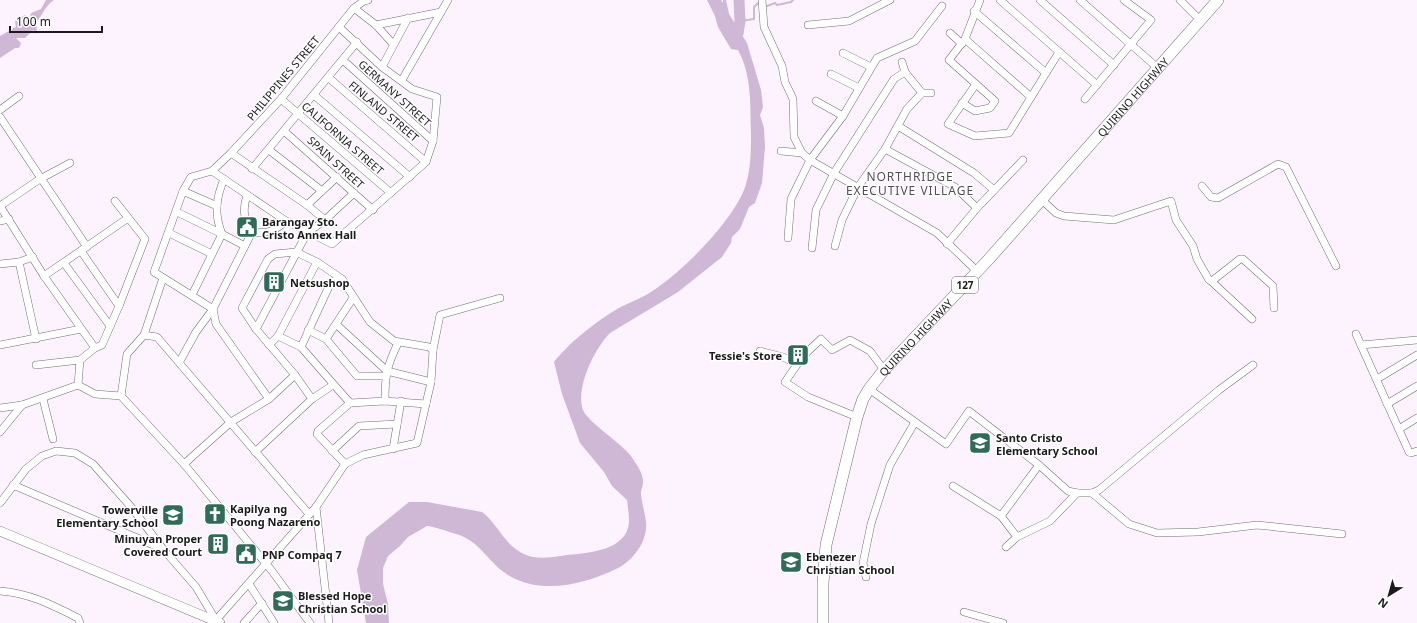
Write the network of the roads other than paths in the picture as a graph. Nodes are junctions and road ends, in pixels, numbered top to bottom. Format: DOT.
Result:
graph roads {
  1 [pos="368,0"];
  2 [pos="448,0"];
  3 [pos="762,0"];
  4 [pos="890,0"];
  5 [pos="980,0"];
  6 [pos="1000,0"];
  7 [pos="1040,0"];
  8 [pos="1080,0"];
  9 [pos="1124,0"];
  10 [pos="1180,0"];
  11 [pos="1218,0"];
  12 [pos="942,6"];
  13 [pos="354,8"];
  14 [pos="974,11"];
  15 [pos="441,12"];
  16 [pos="408,18"];
  17 [pos="1200,20"];
  18 [pos="376,25"];
  19 [pos="808,25"];
  20 [pos="339,28"];
  21 [pos="950,33"];
  22 [pos="358,42"];
  23 [pos="964,42"];
  24 [pos="393,44"];
  25 [pos="1131,44"];
  26 [pos="1059,52"];
  27 [pos="843,53"];
  28 [pos="344,61"];
  29 [pos="902,62"];
  30 [pos="1114,65"];
  31 [pos="382,67"];
  32 [pos="871,68"];
  33 [pos="1159,69"];
  34 [pos="905,72"];
  35 [pos="1046,73"];
  36 [pos="831,74"];
  37 [pos="328,78"];
  38 [pos="402,80"];
  39 [pos="976,84"];
  40 [pos="1097,85"];
  41 [pos="859,88"];
  42 [pos="922,93"];
  43 [pos="931,93"];
  44 [pos="19,96"];
  45 [pos="314,96"];
  46 [pos="1031,97"];
  47 [pos="281,99"];
  48 [pos="1085,99"];
  49 [pos="816,101"];
  50 [pos="962,104"];
  51 [pos="0,110"];
  52 [pos="298,113"];
  53 [pos="843,116"];
  54 [pos="0,117"];
  55 [pos="898,126"];
  56 [pos="284,131"];
  57 [pos="432,141"];
  58 [pos="886,149"];
  59 [pos="269,150"];
  60 [pos="781,151"];
  61 [pos="231,153"];
  62 [pos="802,153"];
  63 [pos="810,160"];
  64 [pos="1023,160"];
  65 [pos="426,162"];
  66 [pos="70,163"];
  67 [pos="252,169"];
  68 [pos="212,171"];
  69 [pos="834,173"];
  70 [pos="337,177"];
  71 [pos="410,177"];
  72 [pos="224,178"];
  73 [pos="40,179"];
  74 [pos="1202,186"];
  75 [pos="858,187"];
  76 [pos="994,190"];
  77 [pos="183,191"];
  78 [pos="322,191"];
  79 [pos="354,193"];
  80 [pos="391,193"];
  81 [pos="247,195"];
  82 [pos="1042,200"];
  83 [pos="115,201"];
  84 [pos="307,205"];
  85 [pos="0,206"];
  86 [pos="217,206"];
  87 [pos="978,208"];
  88 [pos="373,210"];
  89 [pos="176,212"];
  90 [pos="128,218"];
  91 [pos="9,219"];
  92 [pos="325,220"];
  93 [pos="0,221"];
  94 [pos="286,221"];
  95 [pos="252,232"];
  96 [pos="169,233"];
  97 [pos="307,233"];
  98 [pos="222,234"];
  99 [pos="788,238"];
  100 [pos="947,244"];
  101 [pos="245,246"];
  102 [pos="835,246"];
  103 [pos="812,248"];
  104 [pos="84,249"];
  105 [pos="296,252"];
  106 [pos="212,254"];
  107 [pos="33,257"];
  108 [pos="19,262"];
  109 [pos="317,262"];
  110 [pos="64,263"];
  111 [pos="0,264"];
  112 [pos="1336,266"];
  113 [pos="978,272"];
  114 [pos="44,276"];
  115 [pos="163,278"];
  116 [pos="342,279"];
  117 [pos="1211,281"];
  118 [pos="192,294"];
  119 [pos="353,298"];
  120 [pos="500,298"];
  121 [pos="119,306"];
  122 [pos="1274,308"];
  123 [pos="213,309"];
  124 [pos="1252,319"];
  125 [pos="337,325"];
  126 [pos="110,326"];
  127 [pos="81,329"];
  128 [pos="256,329"];
  129 [pos="308,330"];
  130 [pos="1356,334"];
  131 [pos="144,335"];
  132 [pos="278,336"];
  133 [pos="36,339"];
  134 [pos="326,339"];
  135 [pos="1417,340"];
  136 [pos="398,342"];
  137 [pos="0,345"];
  138 [pos="269,345"];
  139 [pos="1361,345"];
  140 [pos="301,347"];
  141 [pos="95,348"];
  142 [pos="433,350"];
  143 [pos="760,351"];
  144 [pos="1417,355"];
  145 [pos="80,360"];
  146 [pos="180,361"];
  147 [pos="797,364"];
  148 [pos="36,365"];
  149 [pos="1253,365"];
  150 [pos="884,370"];
  151 [pos="386,374"];
  152 [pos="295,375"];
  153 [pos="1377,379"];
  154 [pos="431,382"];
  155 [pos="333,384"];
  156 [pos="78,385"];
  157 [pos="1417,386"];
  158 [pos="869,389"];
  159 [pos="121,396"];
  160 [pos="43,399"];
  161 [pos="269,399"];
  162 [pos="312,400"];
  163 [pos="385,401"];
  164 [pos="401,402"];
  165 [pos="350,403"];
  166 [pos="426,404"];
  167 [pos="1388,404"];
  168 [pos="22,405"];
  169 [pos="0,408"];
  170 [pos="857,417"];
  171 [pos="1417,418"];
  172 [pos="231,422"];
  173 [pos="915,422"];
  174 [pos="397,424"];
  175 [pos="1399,429"];
  176 [pos="0,432"];
  177 [pos="53,439"];
  178 [pos="393,449"];
  179 [pos="332,450"];
  180 [pos="1417,450"];
  181 [pos="255,452"];
  182 [pos="184,464"];
  183 [pos="345,464"];
  184 [pos="1039,465"];
  185 [pos="13,485"];
  186 [pos="953,486"];
  187 [pos="1078,493"];
  188 [pos="1092,493"];
  189 [pos="0,503"];
  190 [pos="316,507"];
  191 [pos="309,514"];
  192 [pos="1000,516"];
  193 [pos="0,531"];
  194 [pos="1342,534"];
  195 [pos="1017,537"];
  196 [pos="1006,547"];
  197 [pos="163,549"];
  198 [pos="266,565"];
  199 [pos="866,577"];
  200 [pos="250,584"];
  201 [pos="0,591"];
  202 [pos="262,603"];
  203 [pos="964,612"];
  204 [pos="218,622"];
  205 [pos="80,623"];
  206 [pos="244,623"];
  207 [pos="274,623"];
  208 [pos="310,623"];
  209 [pos="329,623"];
  210 [pos="823,623"];
  211 [pos="1003,623"];
  1 -- 13 [label="street, PHILIPPINES STREET"];
  2 -- 15 [label="street"];
  3 -- 62 [label="street"];
  4 -- 19 [label="street"];
  5 -- 14 [label="street"];
  6 -- 26 [label="street"];
  7 -- 30 [label="street"];
  8 -- 25 [label="street"];
  9 -- 25 [label="street"];
  10 -- 17 [label="street"];
  11 -- 17 [label="main road, QUIRINO HIGHWAY / 127"];
  12 -- 32 [label="street"];
  13 -- 18 [label="street"];
  13 -- 20 [label="street, PHILIPPINES STREET"];
  14 -- 23 [label="street"];
  14 -- 35 [label="street"];
  15 -- 16 [label="street"];
  15 -- 38 [label="street"];
  16 -- 18 [label="street"];
  16 -- 24 [label="street"];
  17 -- 33 [label="main road, QUIRINO HIGHWAY / 127"];
  18 -- 24 [label="street"];
  20 -- 22 [label="street"];
  20 -- 47 [label="street, PHILIPPINES STREET"];
  21 -- 23 [label="street"];
  22 -- 28 [label="street"];
  22 -- 31 [label="street"];
  23 -- 39 [label="street"];
  23 -- 46 [label="street"];
  24 -- 31 [label="street"];
  25 -- 30 [label="street"];
  25 -- 33 [label="street"];
  26 -- 35 [label="street"];
  26 -- 40 [label="street"];
  27 -- 32 [label="street"];
  28 -- 37 [label="street"];
  28 -- 57 [label="street, GERMANY STREET"];
  29 -- 34 [label="street"];
  30 -- 40 [label="street"];
  31 -- 38 [label="street"];
  32 -- 41 [label="street"];
  33 -- 82 [label="main road, QUIRINO HIGHWAY / 127"];
  34 -- 42 [label="street"];
  34 -- 69 [label="street"];
  35 -- 46 [label="street"];
  36 -- 41 [label="street"];
  37 -- 45 [label="street"];
  37 -- 65 [label="street, FINLAND STREET"];
  38 -- 57 [label="street"];
  39 -- 50 [label="street"];
  39 -- 50 [label="street"];
  40 -- 48 [label="street"];
  41 -- 53 [label="street"];
  42 -- 43 [label="street"];
  42 -- 55 [label="street"];
  44 -- 51 [label="street"];
  45 -- 52 [label="street"];
  45 -- 71 [label="street"];
  46 -- 50 [label="street"];
  47 -- 52 [label="street, CALIFORNIA STREET"];
  47 -- 61 [label="street, PHILIPPINES STREET"];
  49 -- 53 [label="street"];
  52 -- 56 [label="street"];
  52 -- 80 [label="street, CALIFORNIA STREET"];
  53 -- 63 [label="street"];
  54 -- 73 [label="street"];
  55 -- 58 [label="street"];
  55 -- 76 [label="street"];
  56 -- 59 [label="street"];
  56 -- 70 [label="street, SPAIN STREET"];
  57 -- 65 [label="street"];
  58 -- 75 [label="street"];
  58 -- 87 [label="street"];
  59 -- 67 [label="street"];
  59 -- 78 [label="street"];
  60 -- 62 [label="street"];
  61 -- 67 [label="street"];
  61 -- 68 [label="street, PHILIPPINES STREET"];
  62 -- 63 [label="street"];
  63 -- 69 [label="street"];
  63 -- 99 [label="street"];
  64 -- 76 [label="street"];
  65 -- 71 [label="street"];
  66 -- 73 [label="street"];
  67 -- 84 [label="street"];
  68 -- 72 [label="street"];
  68 -- 77 [label="street"];
  69 -- 75 [label="street"];
  69 -- 103 [label="street"];
  70 -- 78 [label="street"];
  70 -- 79 [label="street, SPAIN STREET"];
  71 -- 80 [label="street"];
  72 -- 81 [label="street"];
  72 -- 86 [label="street"];
  73 -- 85 [label="street"];
  73 -- 104 [label="street"];
  74 -- 112 [label="street"];
  75 -- 100 [label="street"];
  75 -- 102 [label="street"];
  76 -- 87 [label="street"];
  77 -- 86 [label="street"];
  77 -- 89 [label="street"];
  78 -- 84 [label="street"];
  79 -- 88 [label="street, SPAIN STREET"];
  79 -- 92 [label="street"];
  80 -- 88 [label="street"];
  81 -- 94 [label="street"];
  81 -- 95 [label="street"];
  82 -- 113 [label="main road, QUIRINO HIGHWAY / 127"];
  82 -- 117 [label="street"];
  83 -- 90 [label="street"];
  84 -- 92 [label="street"];
  85 -- 91 [label="street"];
  86 -- 98 [label="street"];
  87 -- 100 [label="street"];
  88 -- 97 [label="street"];
  89 -- 96 [label="street"];
  89 -- 98 [label="street"];
  90 -- 104 [label="street"];
  90 -- 121 [label="street"];
  91 -- 93 [label="street"];
  91 -- 107 [label="street"];
  92 -- 97 [label="street"];
  94 -- 95 [label="street"];
  94 -- 97 [label="street"];
  95 -- 101 [label="street"];
  96 -- 106 [label="street"];
  96 -- 115 [label="street"];
  97 -- 105 [label="street"];
  98 -- 101 [label="street"];
  98 -- 106 [label="street"];
  100 -- 113 [label="street"];
  101 -- 123 [label="street"];
  104 -- 110 [label="street"];
  104 -- 121 [label="street"];
  105 -- 109 [label="street"];
  105 -- 128 [label="street"];
  105 -- 128 [label="street"];
  106 -- 118 [label="street"];
  107 -- 108 [label="street"];
  107 -- 114 [label="street"];
  108 -- 111 [label="street"];
  108 -- 133 [label="street"];
  109 -- 116 [label="street"];
  109 -- 132 [label="street"];
  110 -- 114 [label="street"];
  110 -- 126 [label="street"];
  113 -- 150 [label="main road, QUIRINO HIGHWAY / 127"];
  114 -- 127 [label="street"];
  115 -- 118 [label="street"];
  115 -- 131 [label="street"];
  116 -- 119 [label="street"];
  116 -- 129 [label="street"];
  117 -- 122 [label="street"];
  117 -- 124 [label="street"];
  118 -- 123 [label="street"];
  119 -- 125 [label="street"];
  119 -- 136 [label="street"];
  120 -- 142 [label="street"];
  121 -- 126 [label="street"];
  123 -- 146 [label="street"];
  123 -- 161 [label="street"];
  125 -- 134 [label="street"];
  125 -- 151 [label="street"];
  126 -- 141 [label="street"];
  127 -- 133 [label="street"];
  127 -- 141 [label="street"];
  128 -- 138 [label="street"];
  129 -- 134 [label="street"];
  129 -- 140 [label="street"];
  130 -- 139 [label="street"];
  131 -- 146 [label="street"];
  131 -- 159 [label="street"];
  132 -- 138 [label="street"];
  132 -- 140 [label="street"];
  133 -- 137 [label="street"];
  134 -- 151 [label="street"];
  135 -- 139 [label="street"];
  136 -- 142 [label="street"];
  136 -- 151 [label="street"];
  138 -- 152 [label="street"];
  139 -- 153 [label="street"];
  140 -- 155 [label="street"];
  141 -- 145 [label="street"];
  142 -- 154 [label="street"];
  143 -- 147 [label="street"];
  144 -- 153 [label="street"];
  145 -- 148 [label="street"];
  145 -- 156 [label="street"];
  146 -- 172 [label="street"];
  147 -- 150 [label="street"];
  147 -- 170 [label="street"];
  149 -- 188 [label="street"];
  150 -- 158 [label="main road, QUIRINO HIGHWAY / 127"];
  151 -- 154 [label="street"];
  151 -- 163 [label="street"];
  152 -- 161 [label="street"];
  152 -- 162 [label="street"];
  153 -- 167 [label="street"];
  154 -- 166 [label="street"];
  155 -- 162 [label="street"];
  155 -- 165 [label="street"];
  156 -- 159 [label="street"];
  156 -- 160 [label="street"];
  157 -- 167 [label="street"];
  158 -- 170 [label="main road, QUIRINO HIGHWAY / 127"];
  158 -- 173 [label="street"];
  159 -- 182 [label="street"];
  160 -- 168 [label="street"];
  160 -- 177 [label="street"];
  161 -- 172 [label="street"];
  162 -- 181 [label="street"];
  163 -- 164 [label="street"];
  163 -- 165 [label="street"];
  164 -- 166 [label="street"];
  164 -- 174 [label="street"];
  165 -- 179 [label="street"];
  166 -- 178 [label="street"];
  167 -- 175 [label="street"];
  168 -- 169 [label="street"];
  168 -- 176 [label="street"];
  170 -- 210 [label="main road, QUIRINO HIGHWAY / 127"];
  171 -- 175 [label="street"];
  172 -- 181 [label="street"];
  172 -- 182 [label="street"];
  173 -- 184 [label="street"];
  173 -- 199 [label="street"];
  174 -- 178 [label="street"];
  174 -- 179 [label="street"];
  175 -- 180 [label="street"];
  178 -- 183 [label="street"];
  179 -- 183 [label="street"];
  181 -- 191 [label="street"];
  182 -- 198 [label="street"];
  183 -- 190 [label="street"];
  184 -- 187 [label="street"];
  184 -- 192 [label="street"];
  185 -- 189 [label="street"];
  185 -- 197 [label="street"];
  185 -- 197 [label="street"];
  186 -- 192 [label="street"];
  187 -- 188 [label="street"];
  187 -- 195 [label="street"];
  188 -- 194 [label="street"];
  190 -- 191 [label="street"];
  190 -- 209 [label="street"];
  191 -- 198 [label="street"];
  192 -- 195 [label="street"];
  193 -- 204 [label="street"];
  195 -- 196 [label="street"];
  197 -- 204 [label="street"];
  198 -- 200 [label="street"];
  198 -- 208 [label="street"];
  200 -- 202 [label="street"];
  200 -- 204 [label="street"];
  201 -- 205 [label="street"];
  202 -- 206 [label="street"];
  202 -- 207 [label="street"];
  203 -- 211 [label="street"];
}
